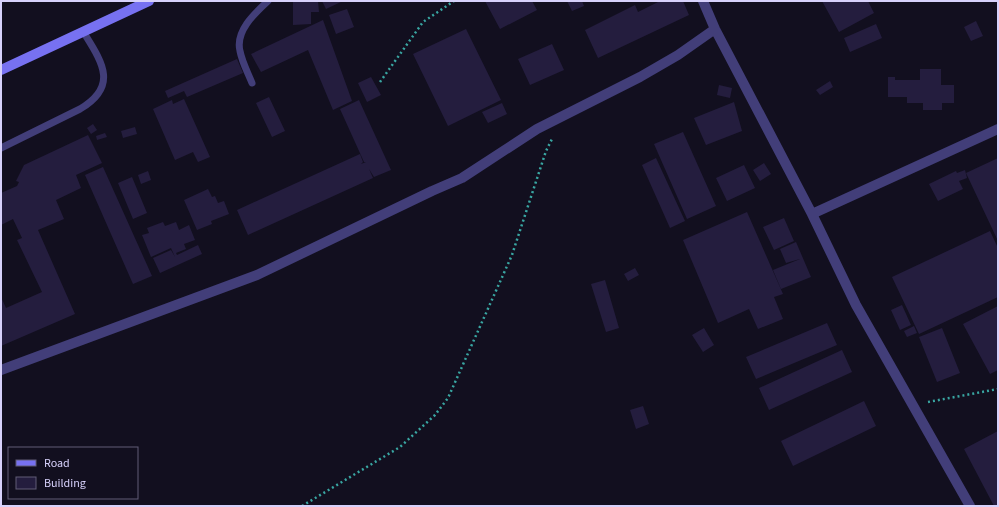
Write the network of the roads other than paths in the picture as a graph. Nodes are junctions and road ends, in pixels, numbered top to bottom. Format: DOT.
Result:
graph roads {
  1 [pos="149,1"];
  2 [pos="268,1"];
  3 [pos="703,1"];
  4 [pos="715,29"];
  5 [pos="84,33"];
  6 [pos="1,70"];
  7 [pos="252,83"];
  8 [pos="998,129"];
  9 [pos="1,148"];
  10 [pos="812,214"];
  11 [pos="1,370"];
  12 [pos="970,506"];
  1 -- 5 [label="main road"];
  2 -- 7 [label="lane"];
  3 -- 4 [label="street"];
  4 -- 10 [label="street"];
  4 -- 11 [label="street"];
  5 -- 6 [label="main road"];
  5 -- 9 [label="lane"];
  8 -- 10 [label="street"];
  10 -- 12 [label="street"];
}
